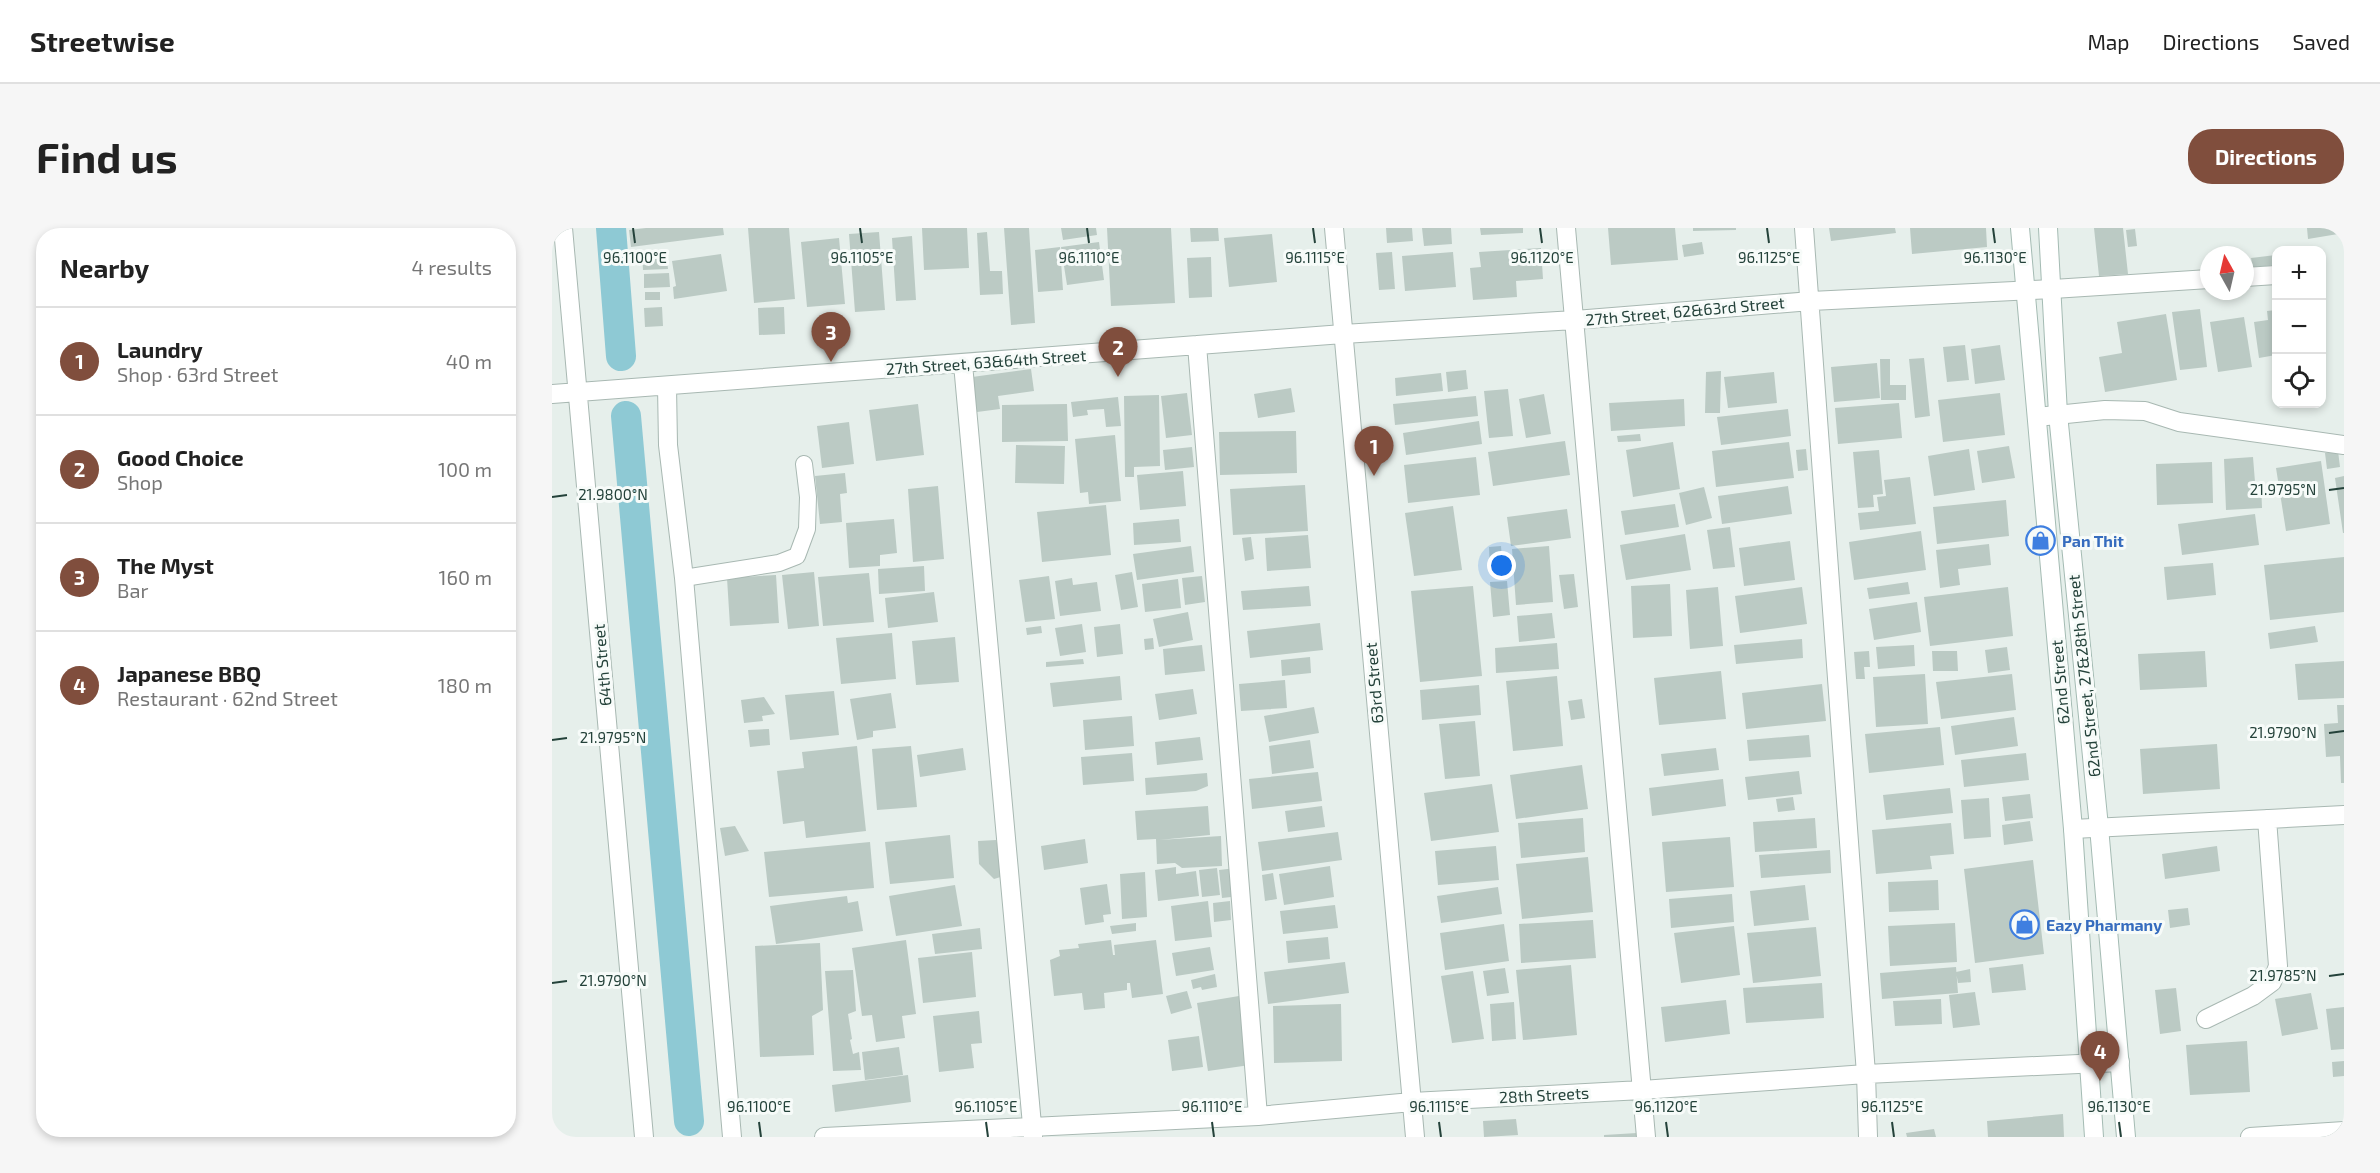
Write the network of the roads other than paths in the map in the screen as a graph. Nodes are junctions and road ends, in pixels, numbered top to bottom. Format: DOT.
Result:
graph roads {
  1 [pos="563,228"];
  2 [pos="1334,228"];
  3 [pos="1566,228"];
  4 [pos="1804,228"];
  5 [pos="2020,228"];
  6 [pos="2048,228"];
  7 [pos="2272,274"];
  8 [pos="2254,276"];
  9 [pos="2200,280"];
  10 [pos="2053,289"];
  11 [pos="2027,290"];
  12 [pos="1811,301"];
  13 [pos="1575,320"];
  14 [pos="1343,334"];
  15 [pos="1197,345"];
  16 [pos="963,364"];
  17 [pos="667,386"];
  18 [pos="578,393"];
  19 [pos="552,394"];
  20 [pos="2058,414"];
  21 [pos="2037,417"];
  22 [pos="2344,445"];
  23 [pos="804,464"];
  24 [pos="684,578"];
  25 [pos="2344,815"];
  26 [pos="2267,819"];
  27 [pos="2099,827"];
  28 [pos="2073,829"];
  29 [pos="2206,1019"];
  30 [pos="2120,1062"];
  31 [pos="2089,1064"];
  32 [pos="1866,1074"];
  33 [pos="1642,1090"];
  34 [pos="1412,1102"];
  35 [pos="1258,1116"];
  36 [pos="1033,1131"];
  37 [pos="2344,1131"];
  38 [pos="854,1136"];
  39 [pos="644,1137"];
  40 [pos="732,1137"];
  41 [pos="824,1137"];
  42 [pos="1416,1137"];
  43 [pos="1646,1137"];
  44 [pos="1868,1137"];
  45 [pos="2094,1137"];
  46 [pos="2126,1137"];
  47 [pos="2250,1137"];
  1 -- 18 [label="street, 64th Street"];
  2 -- 14 [label="street, 63rd Street"];
  3 -- 13 [label="street"];
  4 -- 12 [label="street"];
  5 -- 11 [label="street, 62nd Street"];
  6 -- 10 [label="street, 62nd Street, 27&28th Street"];
  7 -- 8 [label="street"];
  9 -- 10 [label="street, 27th Street, 62&63rd Street"];
  10 -- 11 [label="street, 27th Street, 62&63rd Street"];
  10 -- 20 [label="street, 62nd Street, 27&28th Street"];
  11 -- 12 [label="street, 27th Street, 62&63rd Street"];
  11 -- 21 [label="street, 62nd Street"];
  12 -- 13 [label="street, 27th Street, 62&63rd Street"];
  12 -- 32 [label="street"];
  13 -- 14 [label="street, 27th Street, 62&63rd Street"];
  13 -- 33 [label="street"];
  14 -- 15 [label="street, 27th Street, 63&64th Street"];
  14 -- 34 [label="street, 63rd Street"];
  15 -- 16 [label="street, 27th Street, 63&64th Street"];
  15 -- 35 [label="street"];
  16 -- 17 [label="street, 27th Street, 63&64th Street"];
  16 -- 36 [label="street"];
  17 -- 18 [label="street, 27th Street, 63&64th Street"];
  17 -- 24 [label="street"];
  18 -- 19 [label="street, 27th Street, 63&64th Street"];
  18 -- 39 [label="street, 64th Street"];
  20 -- 21 [label="street"];
  20 -- 22 [label="street"];
  20 -- 27 [label="street, 62nd Street, 27&28th Street"];
  21 -- 28 [label="street, 62nd Street"];
  23 -- 24 [label="lane"];
  24 -- 40 [label="street"];
  25 -- 26 [label="street"];
  26 -- 27 [label="street"];
  26 -- 29 [label="street"];
  27 -- 28 [label="street"];
  27 -- 30 [label="street, 62nd Street, 27&28th Street"];
  28 -- 31 [label="street, 62nd Street"];
  30 -- 31 [label="street, 28th Streets"];
  30 -- 46 [label="street"];
  31 -- 32 [label="street, 28th Streets"];
  31 -- 45 [label="street, 62nd Street"];
  32 -- 33 [label="street, 28th Streets"];
  32 -- 44 [label="street"];
  33 -- 34 [label="street, 28th Streets"];
  33 -- 43 [label="street"];
  34 -- 35 [label="street, 28th Streets"];
  34 -- 42 [label="street, 63rd Street"];
  35 -- 36 [label="street, 28th Streets"];
  36 -- 38 [label="street, 28th Streets"];
  37 -- 47 [label="street"];
  38 -- 41 [label="street, 28th Streets"];
}
